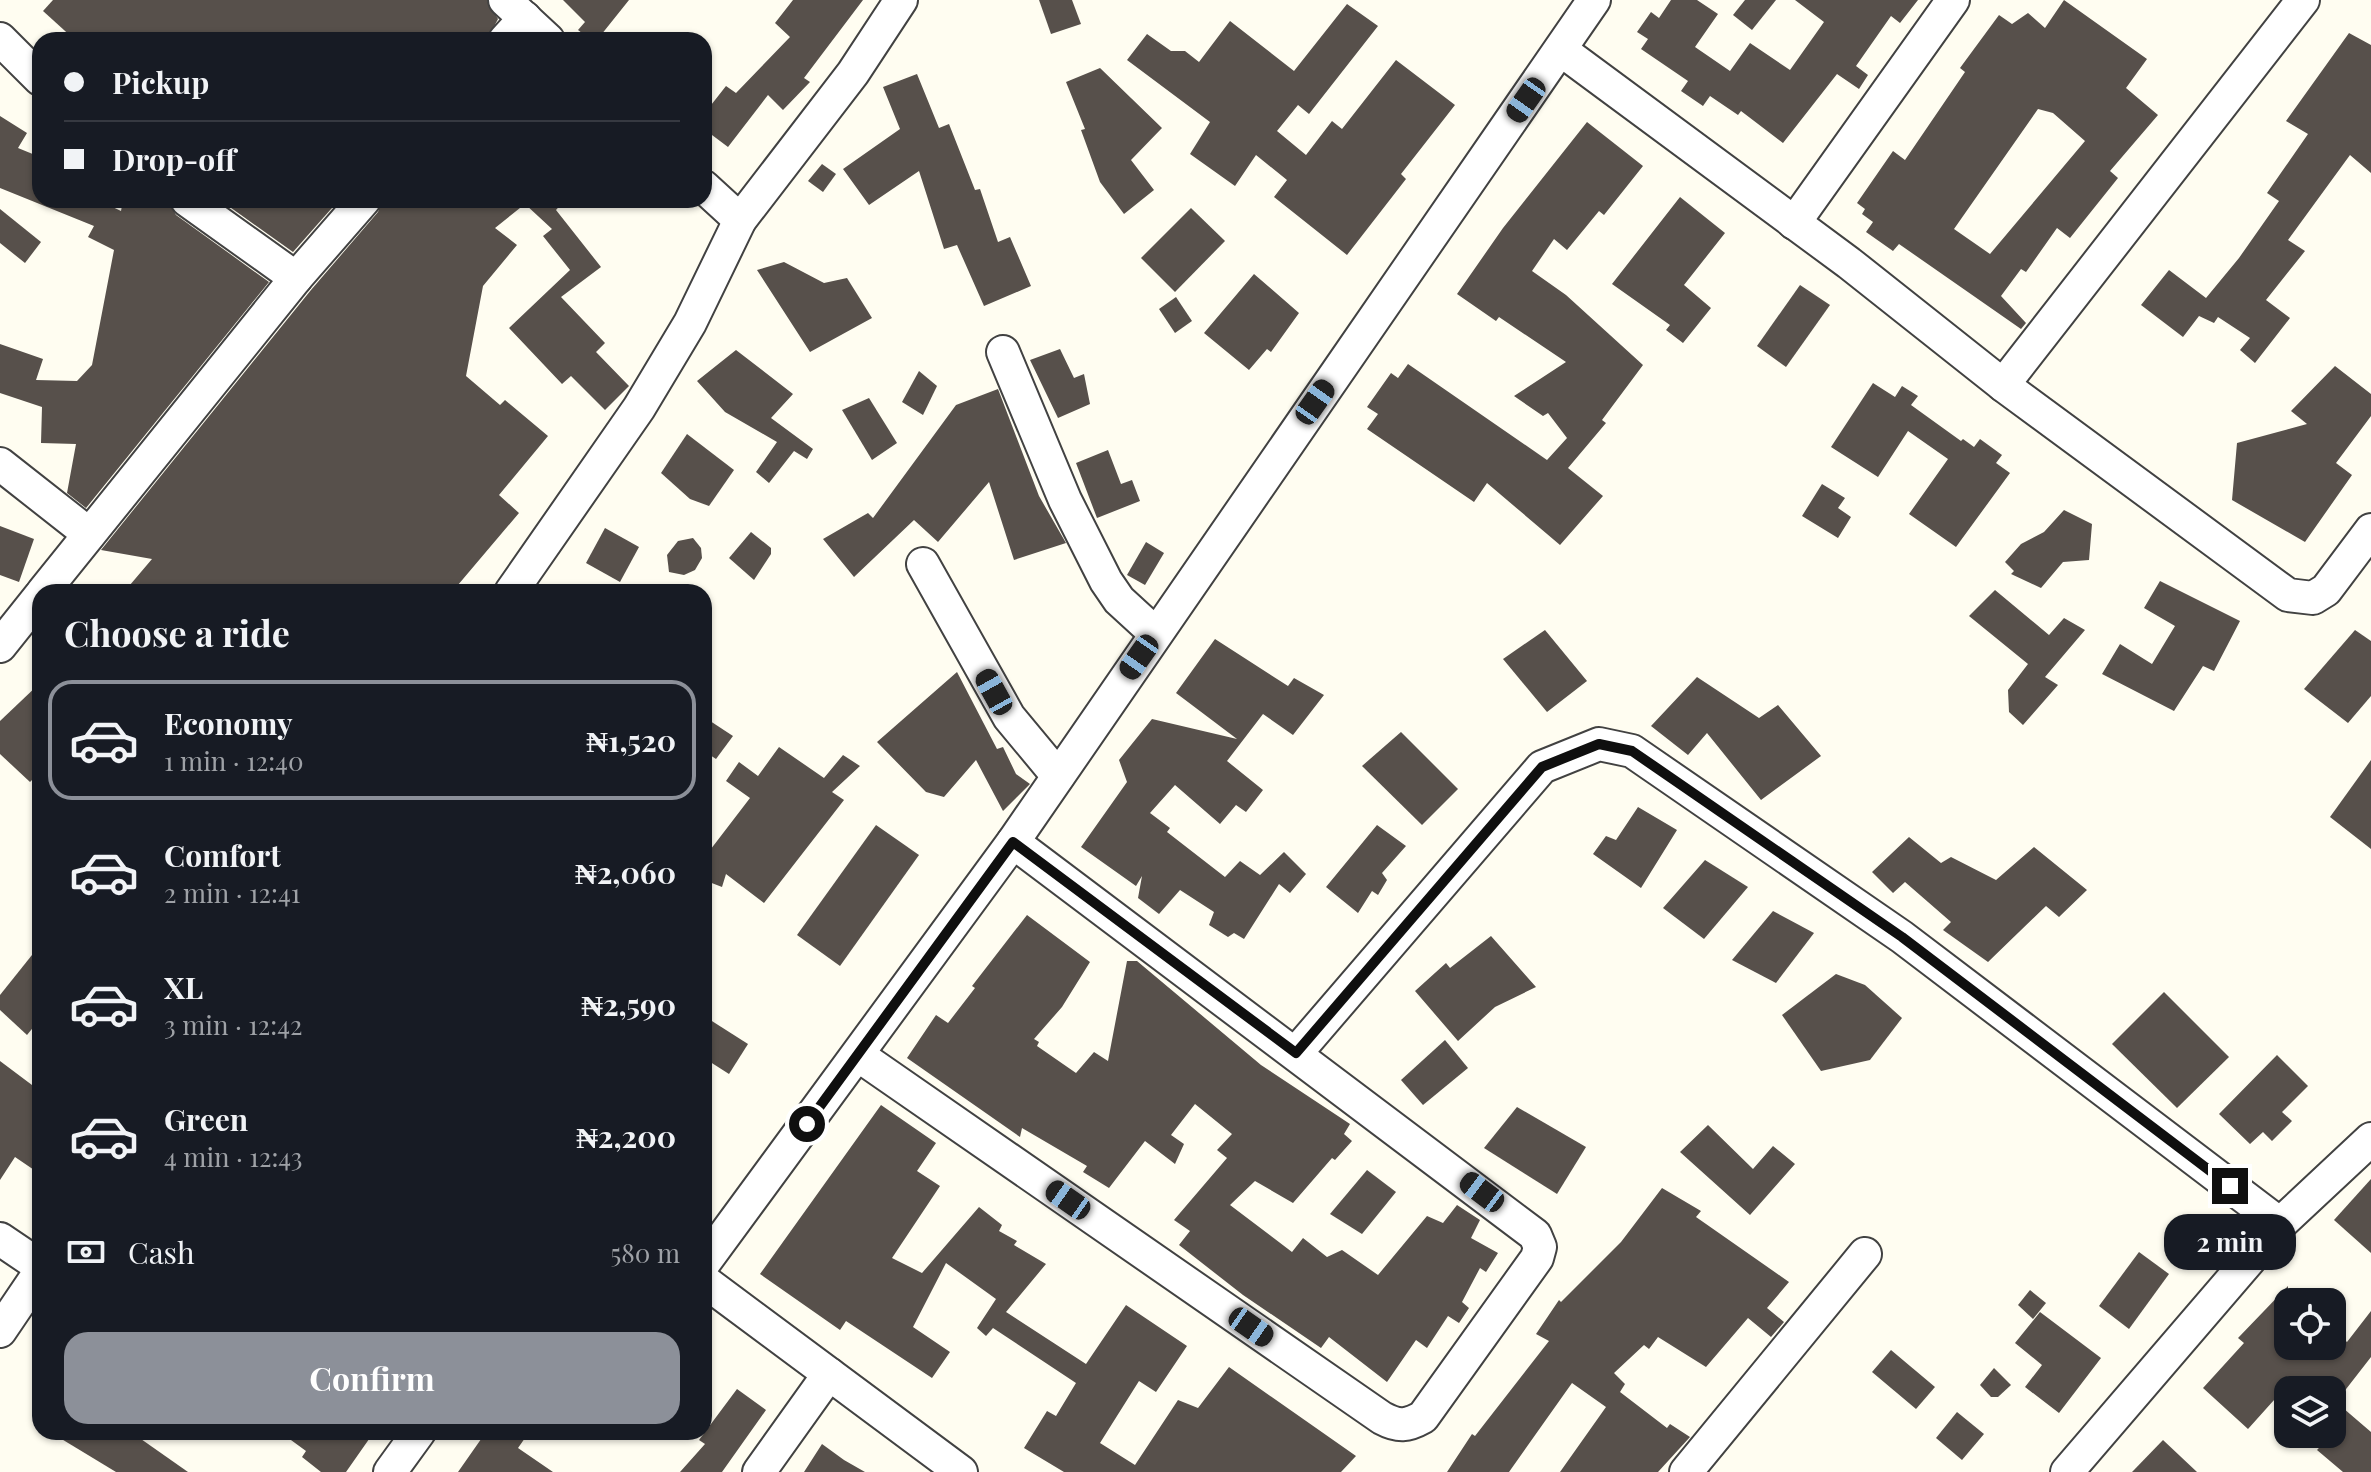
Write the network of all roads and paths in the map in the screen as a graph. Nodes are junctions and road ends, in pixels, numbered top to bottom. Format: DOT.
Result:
graph roads {
  1 [pos="901,0"];
  2 [pos="1594,0"];
  3 [pos="1953,0"];
  4 [pos="2303,0"];
  5 [pos="512,19"];
  6 [pos="534,32"];
  7 [pos="0,39"];
  8 [pos="1561,50"];
  9 [pos="32,71"];
  10 [pos="712,194"];
  11 [pos="198,208"];
  12 [pos="357,208"];
  13 [pos="740,220"];
  14 [pos="1794,223"];
  15 [pos="296,278"];
  16 [pos="1003,352"];
  17 [pos="2003,385"];
  18 [pos="0,464"];
  19 [pos="2371,530"];
  20 [pos="89,534"];
  21 [pos="923,564"];
  22 [pos="50,584"];
  23 [pos="517,584"];
  24 [pos="32,606"];
  25 [pos="1155,633"];
  26 [pos="0,646"];
  27 [pos="1058,776"];
  28 [pos="1013,842"];
  29 [pos="1296,1053"];
  30 [pos="858,1055"];
  31 [pos="2371,1139"];
  32 [pos="2280,1224"];
  33 [pos="0,1239"];
  34 [pos="712,1252"];
  35 [pos="1865,1254"];
  36 [pos="32,1263"];
  37 [pos="32,1281"];
  38 [pos="712,1287"];
  39 [pos="0,1331"];
  40 [pos="829,1374"];
  41 [pos="413,1440"];
  42 [pos="390,1472"];
  43 [pos="759,1472"];
  44 [pos="961,1472"];
  45 [pos="1686,1472"];
  46 [pos="2067,1472"];
  1 -- 13 [label="street"];
  2 -- 8 [label="street"];
  3 -- 14 [label="street"];
  4 -- 17 [label="street"];
  5 -- 6 [label="street"];
  7 -- 9 [label="street"];
  8 -- 14 [label="street"];
  8 -- 25 [label="street"];
  10 -- 13 [label="street"];
  11 -- 15 [label="street"];
  12 -- 15 [label="street"];
  13 -- 23 [label="street"];
  14 -- 17 [label="street"];
  15 -- 20 [label="street"];
  16 -- 25 [label="street"];
  17 -- 19 [label="street"];
  18 -- 20 [label="street"];
  20 -- 22 [label="street"];
  21 -- 27 [label="street"];
  24 -- 26 [label="street"];
  25 -- 27 [label="street"];
  27 -- 28 [label="street"];
  28 -- 29 [label="street"];
  28 -- 30 [label="street"];
  29 -- 30 [label="street"];
  29 -- 32 [label="street"];
  30 -- 34 [label="street"];
  31 -- 32 [label="street"];
  32 -- 46 [label="street"];
  33 -- 36 [label="street"];
  35 -- 45 [label="street"];
  37 -- 39 [label="street"];
  38 -- 40 [label="street"];
  40 -- 43 [label="street"];
  40 -- 44 [label="street"];
  41 -- 42 [label="street"];
}
